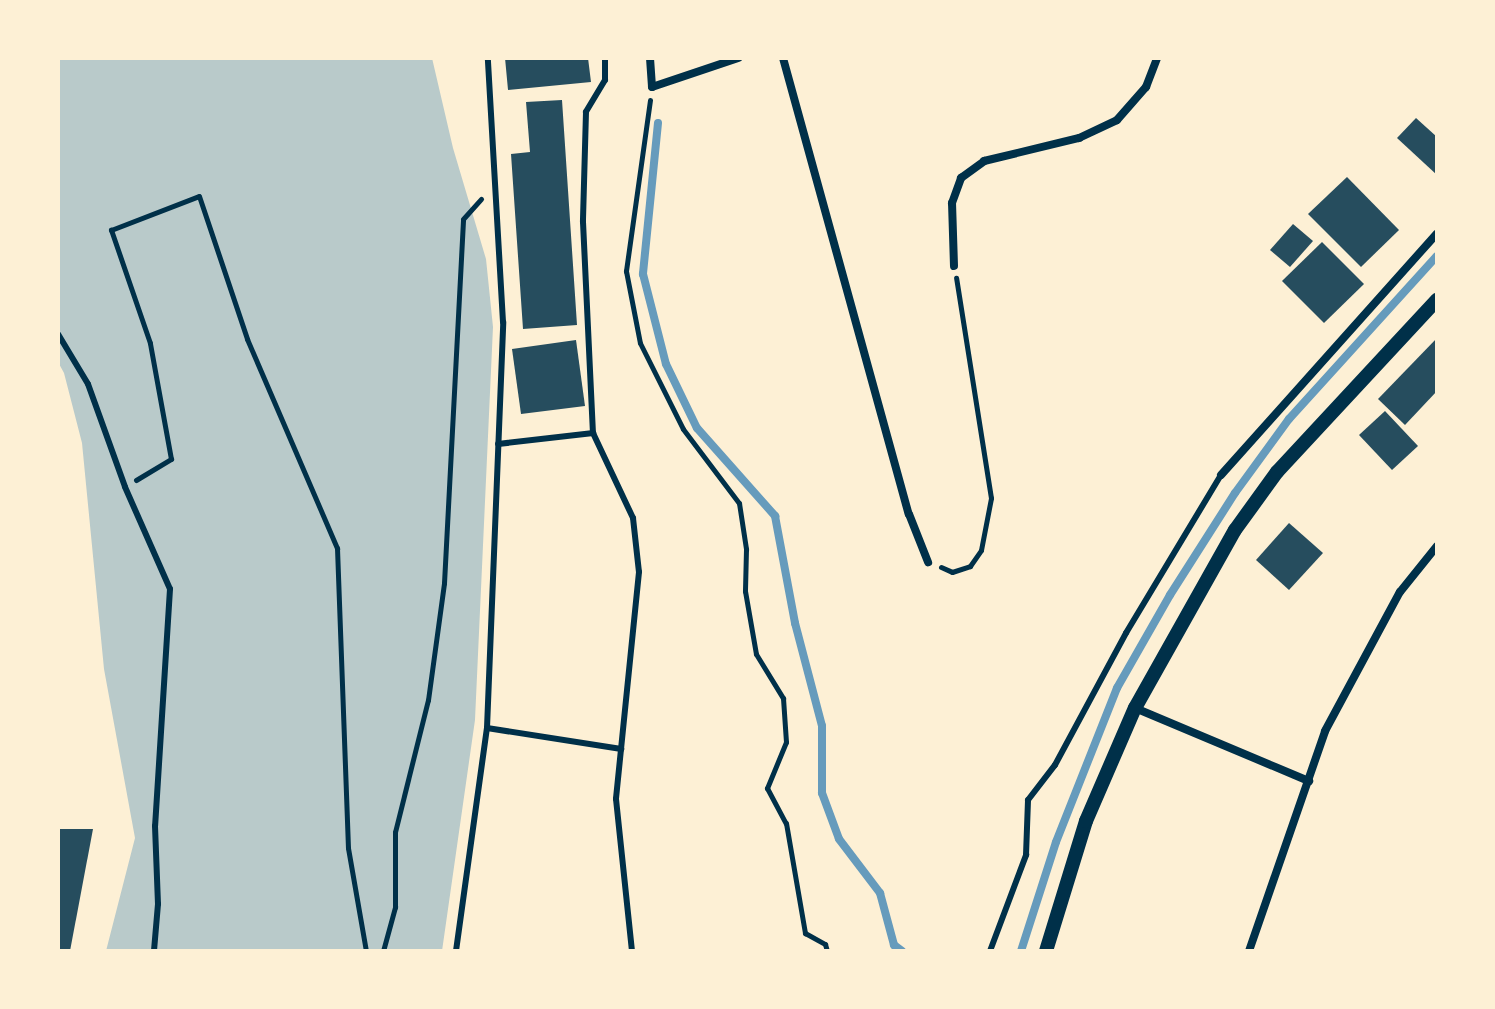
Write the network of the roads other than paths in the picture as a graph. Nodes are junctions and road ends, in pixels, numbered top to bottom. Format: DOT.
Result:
graph roads {
  1 [pos="488,58"];
  2 [pos="605,58"];
  3 [pos="650,58"];
  4 [pos="738,58"];
  5 [pos="783,58"];
  6 [pos="1157,58"];
  7 [pos="1437,233"];
  8 [pos="954,266"];
  9 [pos="1437,300"];
  10 [pos="58,334"];
  11 [pos="593,433"];
  12 [pos="498,444"];
  13 [pos="1221,475"];
  14 [pos="1437,546"];
  15 [pos="928,562"];
  16 [pos="1135,708"];
  17 [pos="487,728"];
  18 [pos="621,749"];
  19 [pos="1309,781"];
  20 [pos="154,951"];
  21 [pos="456,951"];
  22 [pos="632,951"];
  23 [pos="990,951"];
  24 [pos="1046,951"];
  25 [pos="1249,951"];
  1 -- 12 [label="lane"];
  2 -- 11 [label="lane"];
  3 -- 4 [label="street"];
  5 -- 15 [label="street"];
  6 -- 8 [label="street"];
  7 -- 13 [label="street"];
  9 -- 16 [label="street"];
  10 -- 20 [label="lane"];
  11 -- 12 [label="lane"];
  11 -- 18 [label="lane"];
  12 -- 17 [label="lane"];
  13 -- 23 [label="lane"];
  14 -- 19 [label="street"];
  16 -- 19 [label="street"];
  16 -- 24 [label="street"];
  17 -- 18 [label="lane"];
  17 -- 21 [label="lane"];
  18 -- 22 [label="lane"];
  19 -- 25 [label="street"];
}
